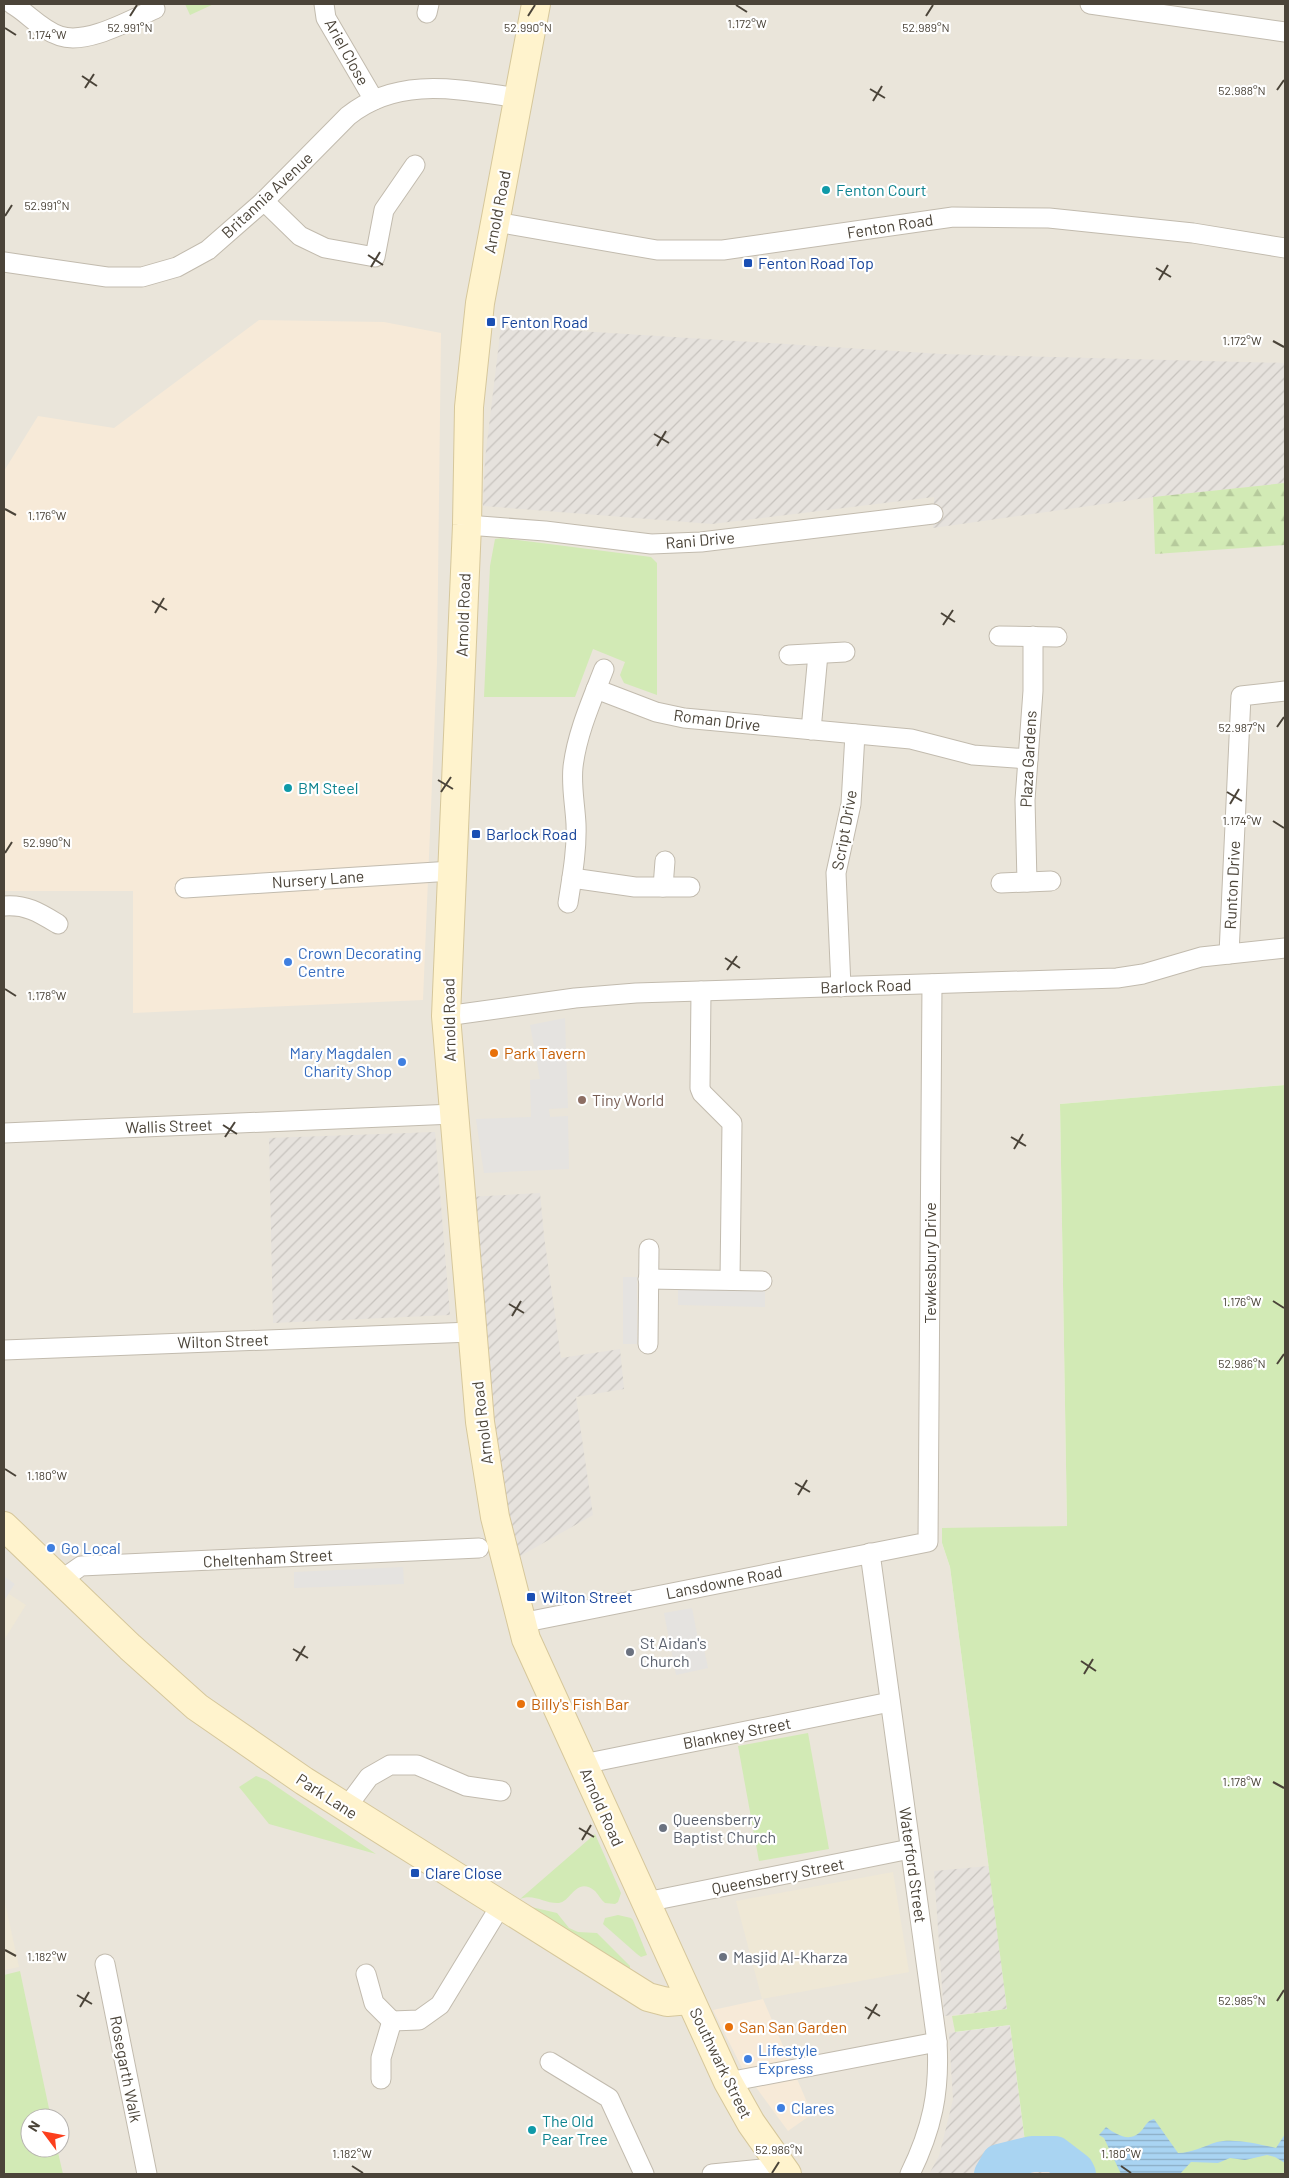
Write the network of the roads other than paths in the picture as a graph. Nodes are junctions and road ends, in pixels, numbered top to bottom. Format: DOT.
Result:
graph roads {
  1 [pos="324,4"];
  2 [pos="536,4"];
  3 [pos="1090,4"];
  4 [pos="19,5"];
  5 [pos="155,9"];
  6 [pos="1285,32"];
  7 [pos="519,98"];
  8 [pos="374,100"];
  9 [pos="415,165"];
  10 [pos="264,201"];
  11 [pos="496,222"];
  12 [pos="1285,248"];
  13 [pos="4,262"];
  14 [pos="933,514"];
  15 [pos="467,525"];
  16 [pos="999,636"];
  17 [pos="1034,636"];
  18 [pos="1058,636"];
  19 [pos="845,652"];
  20 [pos="818,654"];
  21 [pos="789,655"];
  22 [pos="604,669"];
  23 [pos="596,689"];
  24 [pos="1285,691"];
  25 [pos="812,730"];
  26 [pos="855,734"];
  27 [pos="1028,759"];
  28 [pos="664,861"];
  29 [pos="452,871"];
  30 [pos="572,878"];
  31 [pos="1051,881"];
  32 [pos="1027,882"];
  33 [pos="1001,884"];
  34 [pos="663,887"];
  35 [pos="690,887"];
  36 [pos="185,888"];
  37 [pos="568,903"];
  38 [pos="4,906"];
  39 [pos="58,924"];
  40 [pos="1285,948"];
  41 [pos="1229,954"];
  42 [pos="932,984"];
  43 [pos="841,987"];
  44 [pos="701,991"];
  45 [pos="446,1016"];
  46 [pos="454,1114"];
  47 [pos="4,1133"];
  48 [pos="649,1249"];
  49 [pos="648,1279"];
  50 [pos="730,1280"];
  51 [pos="762,1280"];
  52 [pos="472,1332"];
  53 [pos="648,1344"];
  54 [pos="4,1350"];
  55 [pos="4,1526"];
  56 [pos="928,1542"];
  57 [pos="479,1548"];
  58 [pos="870,1553"];
  59 [pos="61,1580"];
  60 [pos="521,1623"];
  61 [pos="890,1702"];
  62 [pos="583,1764"];
  63 [pos="501,1791"];
  64 [pos="346,1808"];
  65 [pos="910,1849"];
  66 [pos="646,1902"];
  67 [pos="501,1905"];
  68 [pos="105,1964"];
  69 [pos="366,1974"];
  70 [pos="690,2000"];
  71 [pos="392,2021"];
  72 [pos="937,2042"];
  73 [pos="550,2062"];
  74 [pos="381,2078"];
  75 [pos="728,2082"];
  76 [pos="785,2171"];
  77 [pos="147,2174"];
  78 [pos="644,2174"];
  79 [pos="712,2174"];
  80 [pos="910,2174"];
  1 -- 8 [label="street, Ariel Close"];
  2 -- 7 [label="main road, Arnold Road"];
  3 -- 6 [label="street"];
  4 -- 5 [label="street"];
  7 -- 8 [label="street, Britannia Avenue"];
  7 -- 11 [label="main road, Arnold Road"];
  8 -- 10 [label="street, Britannia Avenue"];
  9 -- 10 [label="street"];
  10 -- 13 [label="street, Britannia Avenue"];
  11 -- 12 [label="street, Fenton Road"];
  11 -- 15 [label="main road, Arnold Road"];
  14 -- 15 [label="street, Rani Drive"];
  15 -- 29 [label="main road, Arnold Road"];
  16 -- 17 [label="street"];
  17 -- 18 [label="street"];
  17 -- 27 [label="street, Plaza Gardens"];
  19 -- 20 [label="street"];
  20 -- 21 [label="street"];
  20 -- 25 [label="street"];
  22 -- 23 [label="street"];
  23 -- 25 [label="street, Roman Drive"];
  23 -- 30 [label="street"];
  24 -- 41 [label="street, Runton Drive"];
  25 -- 26 [label="street, Roman Drive"];
  26 -- 27 [label="street, Roman Drive"];
  26 -- 43 [label="street, Script Drive"];
  27 -- 32 [label="street, Plaza Gardens"];
  28 -- 34 [label="street"];
  29 -- 36 [label="street, Nursery Lane"];
  29 -- 45 [label="main road, Arnold Road"];
  30 -- 34 [label="street"];
  30 -- 37 [label="street"];
  31 -- 32 [label="street"];
  32 -- 33 [label="street"];
  34 -- 35 [label="street"];
  38 -- 39 [label="street"];
  40 -- 41 [label="street, Barlock Road"];
  41 -- 42 [label="street, Barlock Road"];
  42 -- 43 [label="street, Barlock Road"];
  42 -- 56 [label="street, Tewkesbury Drive"];
  43 -- 44 [label="street, Barlock Road"];
  44 -- 45 [label="street, Barlock Road"];
  44 -- 50 [label="street"];
  45 -- 46 [label="main road, Arnold Road"];
  46 -- 47 [label="street, Wallis Street"];
  46 -- 52 [label="main road, Arnold Road"];
  48 -- 49 [label="street"];
  49 -- 50 [label="street"];
  49 -- 53 [label="street"];
  50 -- 51 [label="street"];
  52 -- 54 [label="street, Wilton Street"];
  52 -- 60 [label="main road, Arnold Road"];
  55 -- 59 [label="main road, Park Lane"];
  56 -- 58 [label="street, Lansdowne Road"];
  57 -- 59 [label="street, Cheltenham Street"];
  58 -- 60 [label="street, Lansdowne Road"];
  58 -- 61 [label="street, Waterford Street"];
  59 -- 64 [label="main road, Park Lane"];
  60 -- 62 [label="main road, Arnold Road"];
  61 -- 62 [label="street, Blankney Street"];
  61 -- 65 [label="street, Waterford Street"];
  62 -- 66 [label="main road, Arnold Road"];
  63 -- 64 [label="street"];
  64 -- 67 [label="main road, Park Lane"];
  65 -- 66 [label="street, Queensberry Street"];
  65 -- 72 [label="street, Waterford Street"];
  66 -- 70 [label="main road, Arnold Road"];
  67 -- 70 [label="main road, Park Lane"];
  67 -- 71 [label="street"];
  68 -- 77 [label="street, Rosegarth Walk"];
  69 -- 71 [label="street"];
  70 -- 75 [label="main road, Southwark Street"];
  71 -- 74 [label="street"];
  72 -- 75 [label="street"];
  72 -- 80 [label="street, Waterford Street"];
  73 -- 78 [label="street"];
  75 -- 76 [label="main road, Southwark Street"];
  76 -- 79 [label="street"];
}
